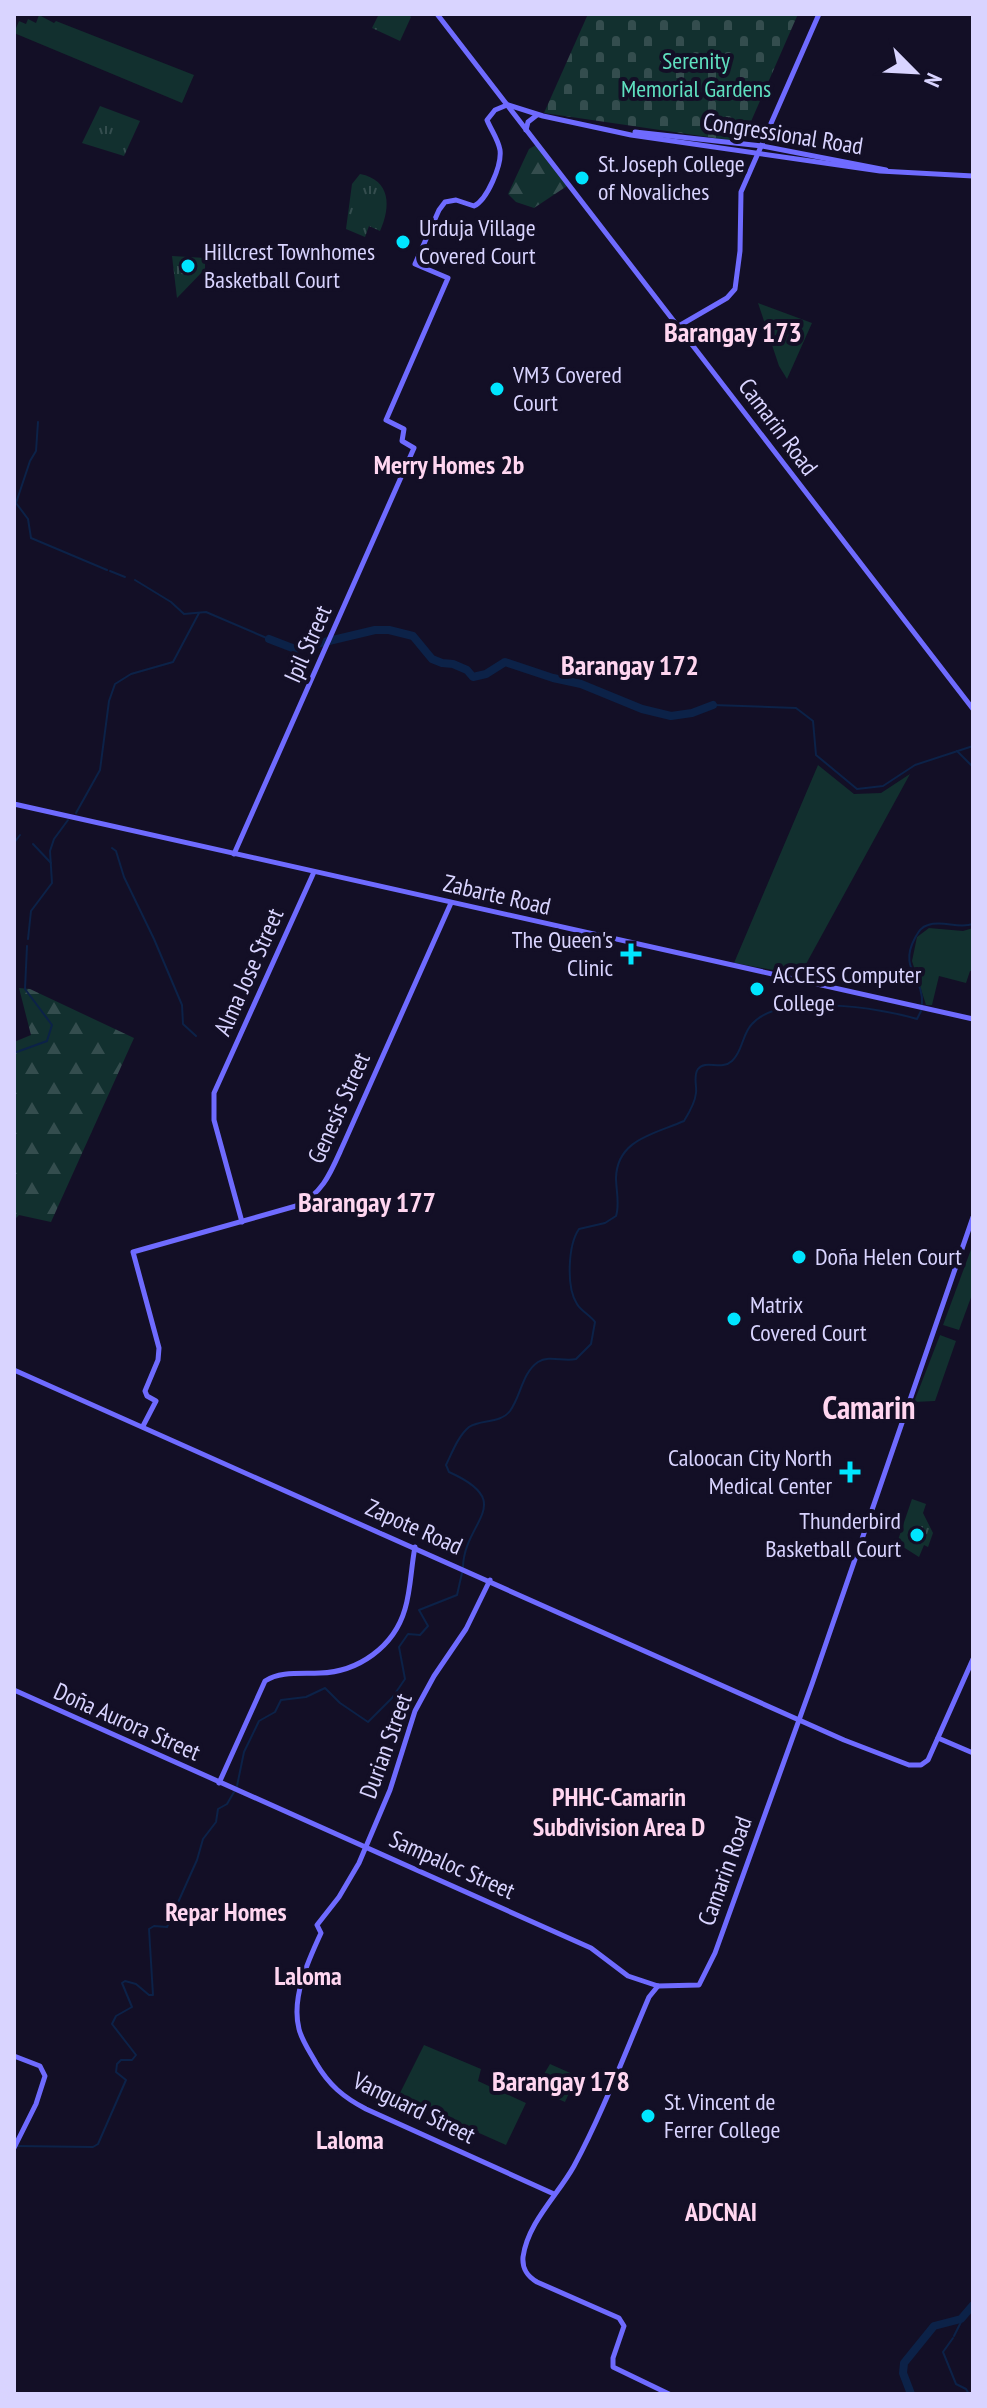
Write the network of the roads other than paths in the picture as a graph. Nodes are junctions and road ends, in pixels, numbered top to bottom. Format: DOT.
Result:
graph roads {
  1 [pos="437,14"];
  2 [pos="819,14"];
  3 [pos="507,105"];
  4 [pos="534,114"];
  5 [pos="524,129"];
  6 [pos="760,149"];
  7 [pos="973,176"];
  8 [pos="677,327"];
  9 [pos="973,709"];
  10 [pos="14,804"];
  11 [pos="234,854"];
  12 [pos="314,872"];
  13 [pos="451,903"];
  14 [pos="973,1019"];
  15 [pos="973,1217"];
  16 [pos="242,1222"];
  17 [pos="14,1370"];
  18 [pos="143,1426"];
  19 [pos="415,1547"];
  20 [pos="490,1580"];
  21 [pos="973,1659"];
  22 [pos="14,1690"];
  23 [pos="799,1720"];
  24 [pos="938,1738"];
  25 [pos="973,1753"];
  26 [pos="222,1784"];
  27 [pos="366,1846"];
  28 [pos="317,1925"];
  29 [pos="658,1986"];
  30 [pos="14,2056"];
  31 [pos="15,2146"];
  32 [pos="554,2194"];
  33 [pos="669,2394"];
  1 -- 3 [label="main road, Camarin Road"];
  2 -- 6 [label="main road"];
  3 -- 4 [label="main road, Congressional Road"];
  3 -- 5 [label="main road, Camarin Road"];
  3 -- 11 [label="main road, Ipil Street"];
  4 -- 5 [label="main road"];
  4 -- 6 [label="main road, Congressional Road"];
  5 -- 8 [label="main road, Camarin Road"];
  6 -- 7 [label="main road, Congressional Road"];
  6 -- 8 [label="main road"];
  8 -- 9 [label="main road, Camarin Road"];
  10 -- 11 [label="main road, Zabarte Road"];
  11 -- 12 [label="main road, Zabarte Road"];
  12 -- 13 [label="main road, Zabarte Road"];
  12 -- 16 [label="main road, Alma Jose Street"];
  13 -- 14 [label="main road, Zabarte Road"];
  13 -- 16 [label="main road, Genesis Street"];
  15 -- 23 [label="main road, Camarin Road"];
  16 -- 18 [label="main road, Genesis Street"];
  17 -- 18 [label="main road, Zapote Road"];
  18 -- 19 [label="main road, Zapote Road"];
  19 -- 20 [label="main road, Zapote Road"];
  19 -- 26 [label="main road"];
  20 -- 23 [label="main road, Zapote Road"];
  20 -- 27 [label="main road, Durian Street"];
  21 -- 24 [label="main road, Zapote Road"];
  22 -- 26 [label="main road, Doña Aurora Street"];
  23 -- 24 [label="main road, Zapote Road"];
  23 -- 29 [label="main road, Camarin Road"];
  24 -- 25 [label="main road"];
  26 -- 27 [label="main road, Sampaloc Street"];
  27 -- 28 [label="main road, Durian Street"];
  27 -- 29 [label="main road, Sampaloc Street"];
  28 -- 32 [label="main road, Vanguard Street"];
  29 -- 32 [label="main road"];
  30 -- 31 [label="main road"];
  32 -- 33 [label="main road"];
}
